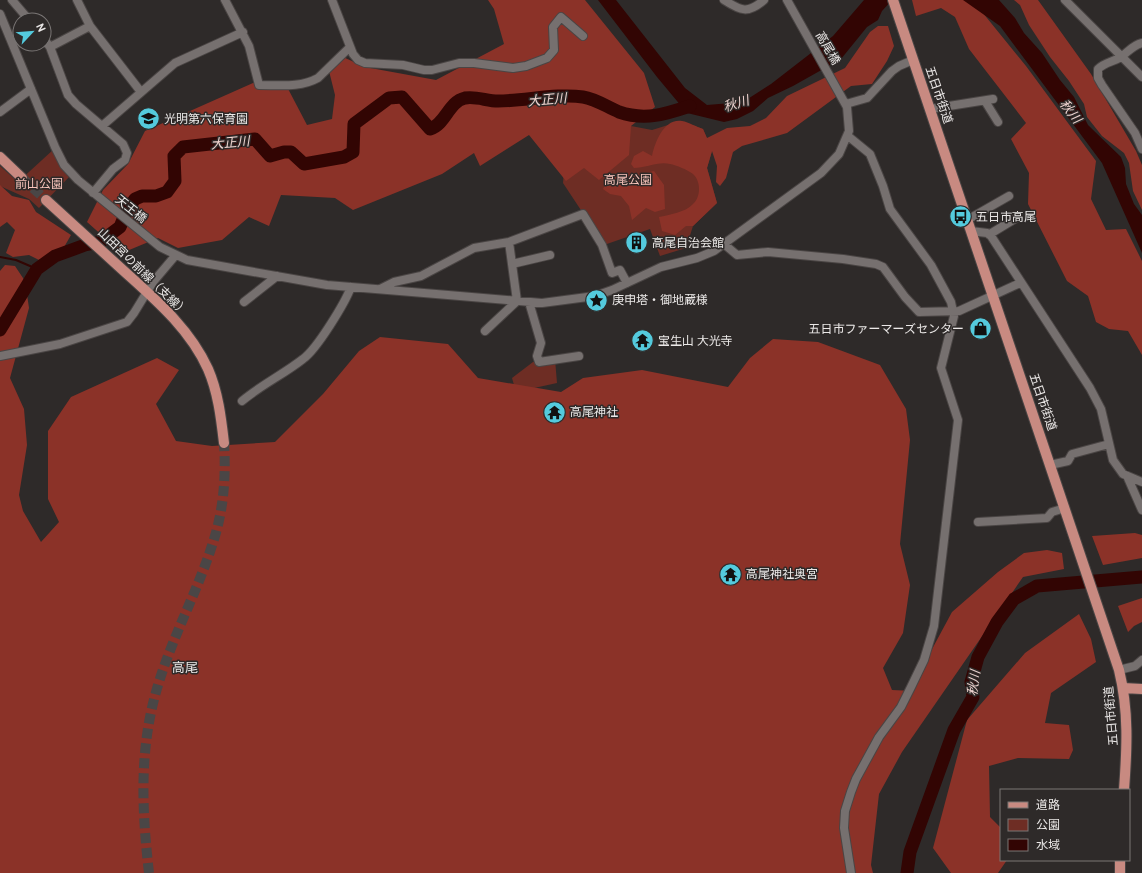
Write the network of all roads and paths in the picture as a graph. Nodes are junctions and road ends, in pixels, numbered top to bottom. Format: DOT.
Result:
graph roads {
  1 [pos="12,0"];
  2 [pos="77,0"];
  3 [pos="225,0"];
  4 [pos="332,0"];
  5 [pos="724,0"];
  6 [pos="764,0"];
  7 [pos="787,0"];
  8 [pos="893,0"];
  9 [pos="1065,0"];
  10 [pos="22,12"];
  11 [pos="0,14"];
  12 [pos="90,26"];
  13 [pos="243,32"];
  14 [pos="583,36"];
  15 [pos="1142,43"];
  16 [pos="52,46"];
  17 [pos="350,47"];
  18 [pos="52,52"];
  19 [pos="1121,57"];
  20 [pos="913,60"];
  21 [pos="1142,77"];
  22 [pos="31,89"];
  23 [pos="141,92"];
  24 [pos="993,99"];
  25 [pos="984,101"];
  26 [pos="846,104"];
  27 [pos="930,109"];
  28 [pos="0,112"];
  29 [pos="998,122"];
  30 [pos="102,126"];
  31 [pos="848,136"];
  32 [pos="1142,149"];
  33 [pos="0,157"];
  34 [pos="22,178"];
  35 [pos="93,193"];
  36 [pos="1009,196"];
  37 [pos="46,200"];
  38 [pos="1018,217"];
  39 [pos="968,220"];
  40 [pos="971,231"];
  41 [pos="990,234"];
  42 [pos="509,242"];
  43 [pos="724,244"];
  44 [pos="550,255"];
  45 [pos="175,256"];
  46 [pos="512,264"];
  47 [pos="278,276"];
  48 [pos="627,283"];
  49 [pos="1020,283"];
  50 [pos="351,287"];
  51 [pos="379,289"];
  52 [pos="147,292"];
  53 [pos="993,296"];
  54 [pos="517,301"];
  55 [pos="244,302"];
  56 [pos="529,302"];
  57 [pos="953,311"];
  58 [pos="485,331"];
  59 [pos="0,356"];
  60 [pos="579,356"];
  61 [pos="242,401"];
  62 [pos="224,443"];
  63 [pos="1110,444"];
  64 [pos="1050,465"];
  65 [pos="1127,476"];
  66 [pos="1142,482"];
  67 [pos="1065,508"];
  68 [pos="1142,510"];
  69 [pos="978,522"];
  70 [pos="1142,660"];
  71 [pos="1119,670"];
  72 [pos="1123,688"];
  73 [pos="1142,689"];
  74 [pos="1124,789"];
  75 [pos="1120,861"];
  76 [pos="851,873"];
  77 [pos="1120,873"];
  1 -- 10 [label="street"];
  2 -- 12 [label="street"];
  3 -- 13 [label="street"];
  4 -- 17 [label="street"];
  5 -- 6 [label="street"];
  7 -- 26 [label="street, 高尾橋"];
  8 -- 20 [label="main road, 五日市街道"];
  9 -- 19 [label="street"];
  11 -- 22 [label="street, 天王橋"];
  12 -- 16 [label="street"];
  12 -- 23 [label="street"];
  13 -- 17 [label="street"];
  13 -- 23 [label="street"];
  14 -- 17 [label="street"];
  15 -- 19 [label="street"];
  18 -- 30 [label="street"];
  19 -- 21 [label="street"];
  19 -- 32 [label="street"];
  20 -- 26 [label="street"];
  20 -- 27 [label="main road, 五日市街道"];
  22 -- 28 [label="street"];
  22 -- 35 [label="street, 天王橋"];
  23 -- 30 [label="street"];
  24 -- 25 [label="street"];
  25 -- 27 [label="street"];
  25 -- 29 [label="street"];
  26 -- 31 [label="street"];
  27 -- 39 [label="main road, 五日市街道"];
  30 -- 35 [label="street"];
  31 -- 43 [label="street, 天王橋"];
  31 -- 57 [label="street"];
  33 -- 34 [label="main road"];
  35 -- 45 [label="street, 天王橋"];
  36 -- 39 [label="street"];
  37 -- 52 [label="main road, 山田宮の前線（支線）"];
  38 -- 41 [label="street"];
  39 -- 40 [label="main road, 五日市街道"];
  40 -- 41 [label="street"];
  40 -- 53 [label="main road, 五日市街道"];
  41 -- 49 [label="street"];
  42 -- 46 [label="street"];
  42 -- 48 [label="street"];
  42 -- 51 [label="street"];
  43 -- 48 [label="street, 天王橋"];
  43 -- 57 [label="street"];
  44 -- 46 [label="street"];
  45 -- 47 [label="street, 天王橋"];
  45 -- 52 [label="street"];
  46 -- 54 [label="street"];
  47 -- 50 [label="street, 天王橋"];
  47 -- 55 [label="street"];
  48 -- 56 [label="street, 天王橋"];
  49 -- 53 [label="street"];
  49 -- 63 [label="street"];
  50 -- 51 [label="street, 天王橋"];
  50 -- 61 [label="street"];
  51 -- 54 [label="street, 天王橋"];
  52 -- 59 [label="street"];
  52 -- 62 [label="main road, 山田宮の前線（支線）"];
  53 -- 57 [label="street"];
  53 -- 64 [label="main road, 五日市街道"];
  54 -- 56 [label="street, 天王橋"];
  54 -- 58 [label="street"];
  56 -- 60 [label="street"];
  57 -- 76 [label="street"];
  63 -- 64 [label="street"];
  63 -- 65 [label="street"];
  64 -- 67 [label="main road, 五日市街道"];
  65 -- 66 [label="street"];
  65 -- 68 [label="street"];
  67 -- 69 [label="street"];
  67 -- 71 [label="main road, 五日市街道"];
  70 -- 71 [label="street"];
  71 -- 72 [label="main road, 五日市街道"];
  72 -- 73 [label="main road"];
  72 -- 74 [label="main road, 五日市街道"];
  75 -- 77 [label="main road"];
}
